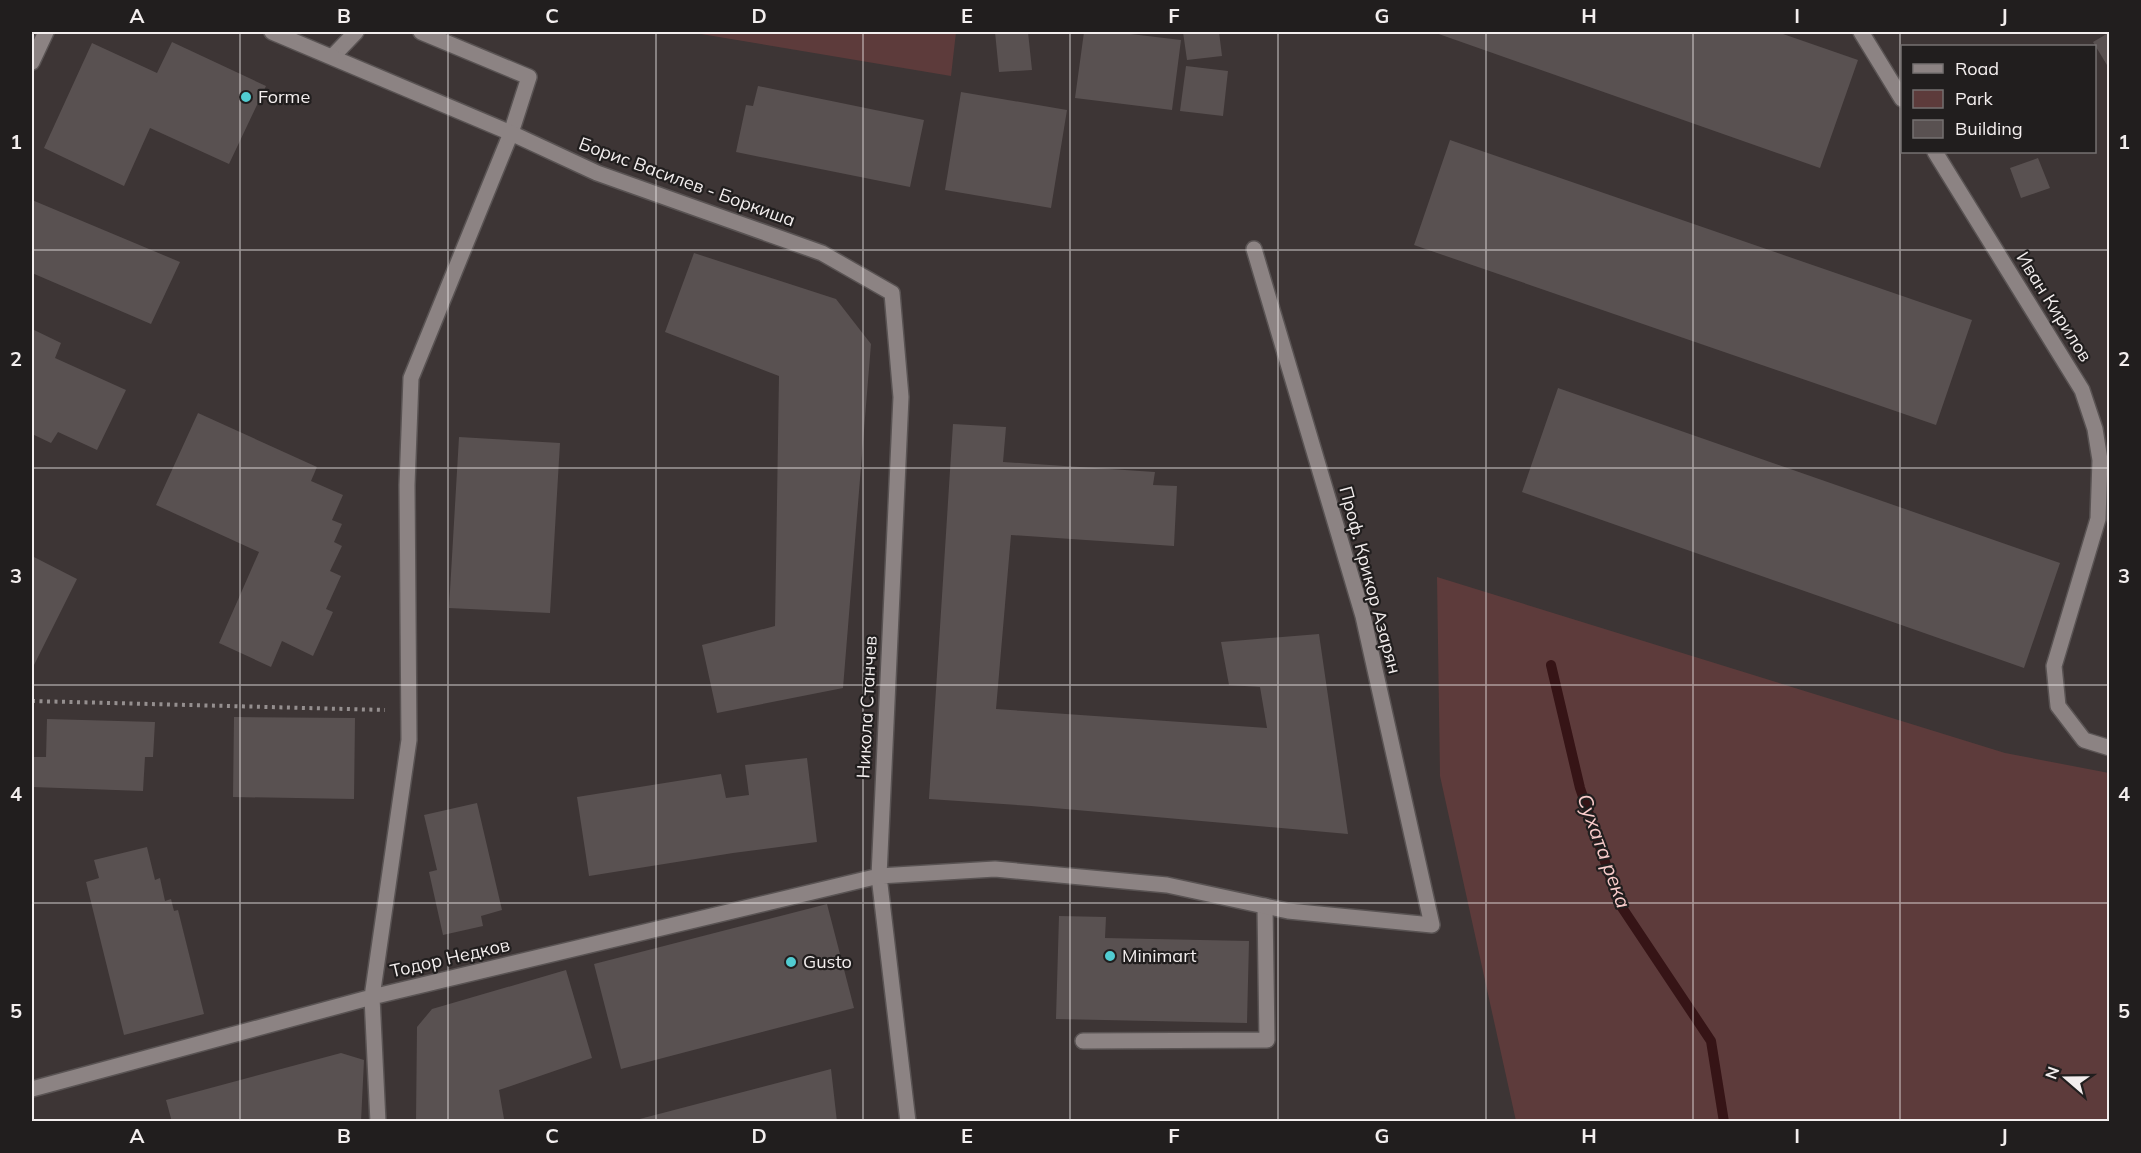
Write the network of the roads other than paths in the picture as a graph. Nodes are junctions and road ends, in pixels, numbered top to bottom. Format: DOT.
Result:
graph roads {
  1 [pos="46,32"];
  2 [pos="272,32"];
  3 [pos="356,32"];
  4 [pos="421,32"];
  5 [pos="1861,32"];
  6 [pos="333,56"];
  7 [pos="32,62"];
  8 [pos="1901,97"];
  9 [pos="510,133"];
  10 [pos="1936,153"];
  11 [pos="1254,249"];
  12 [pos="892,292"];
  13 [pos="2109,748"];
  14 [pos="879,876"];
  15 [pos="1265,906"];
  16 [pos="1432,925"];
  17 [pos="372,997"];
  18 [pos="1083,1041"];
  19 [pos="32,1089"];
  20 [pos="378,1122"];
  21 [pos="908,1122"];
  1 -- 7 [label="street"];
  2 -- 6 [label="street, Борис Василев - Боркиша"];
  3 -- 6 [label="street"];
  4 -- 9 [label="street"];
  5 -- 8 [label="street"];
  6 -- 9 [label="street, Борис Василев - Боркиша"];
  9 -- 12 [label="street, Борис Василев - Боркиша"];
  9 -- 17 [label="street"];
  10 -- 13 [label="street, Иван Кирилов"];
  11 -- 16 [label="street, Проф. Крикор Азарян"];
  12 -- 14 [label="street, Никола Станчев"];
  14 -- 15 [label="street, Тодор Недков"];
  14 -- 17 [label="street, Тодор Недков"];
  14 -- 21 [label="street, Никола Станчев"];
  15 -- 16 [label="street, Тодор Недков"];
  15 -- 18 [label="street"];
  17 -- 19 [label="street, Тодор Недков"];
  17 -- 20 [label="street"];
}
